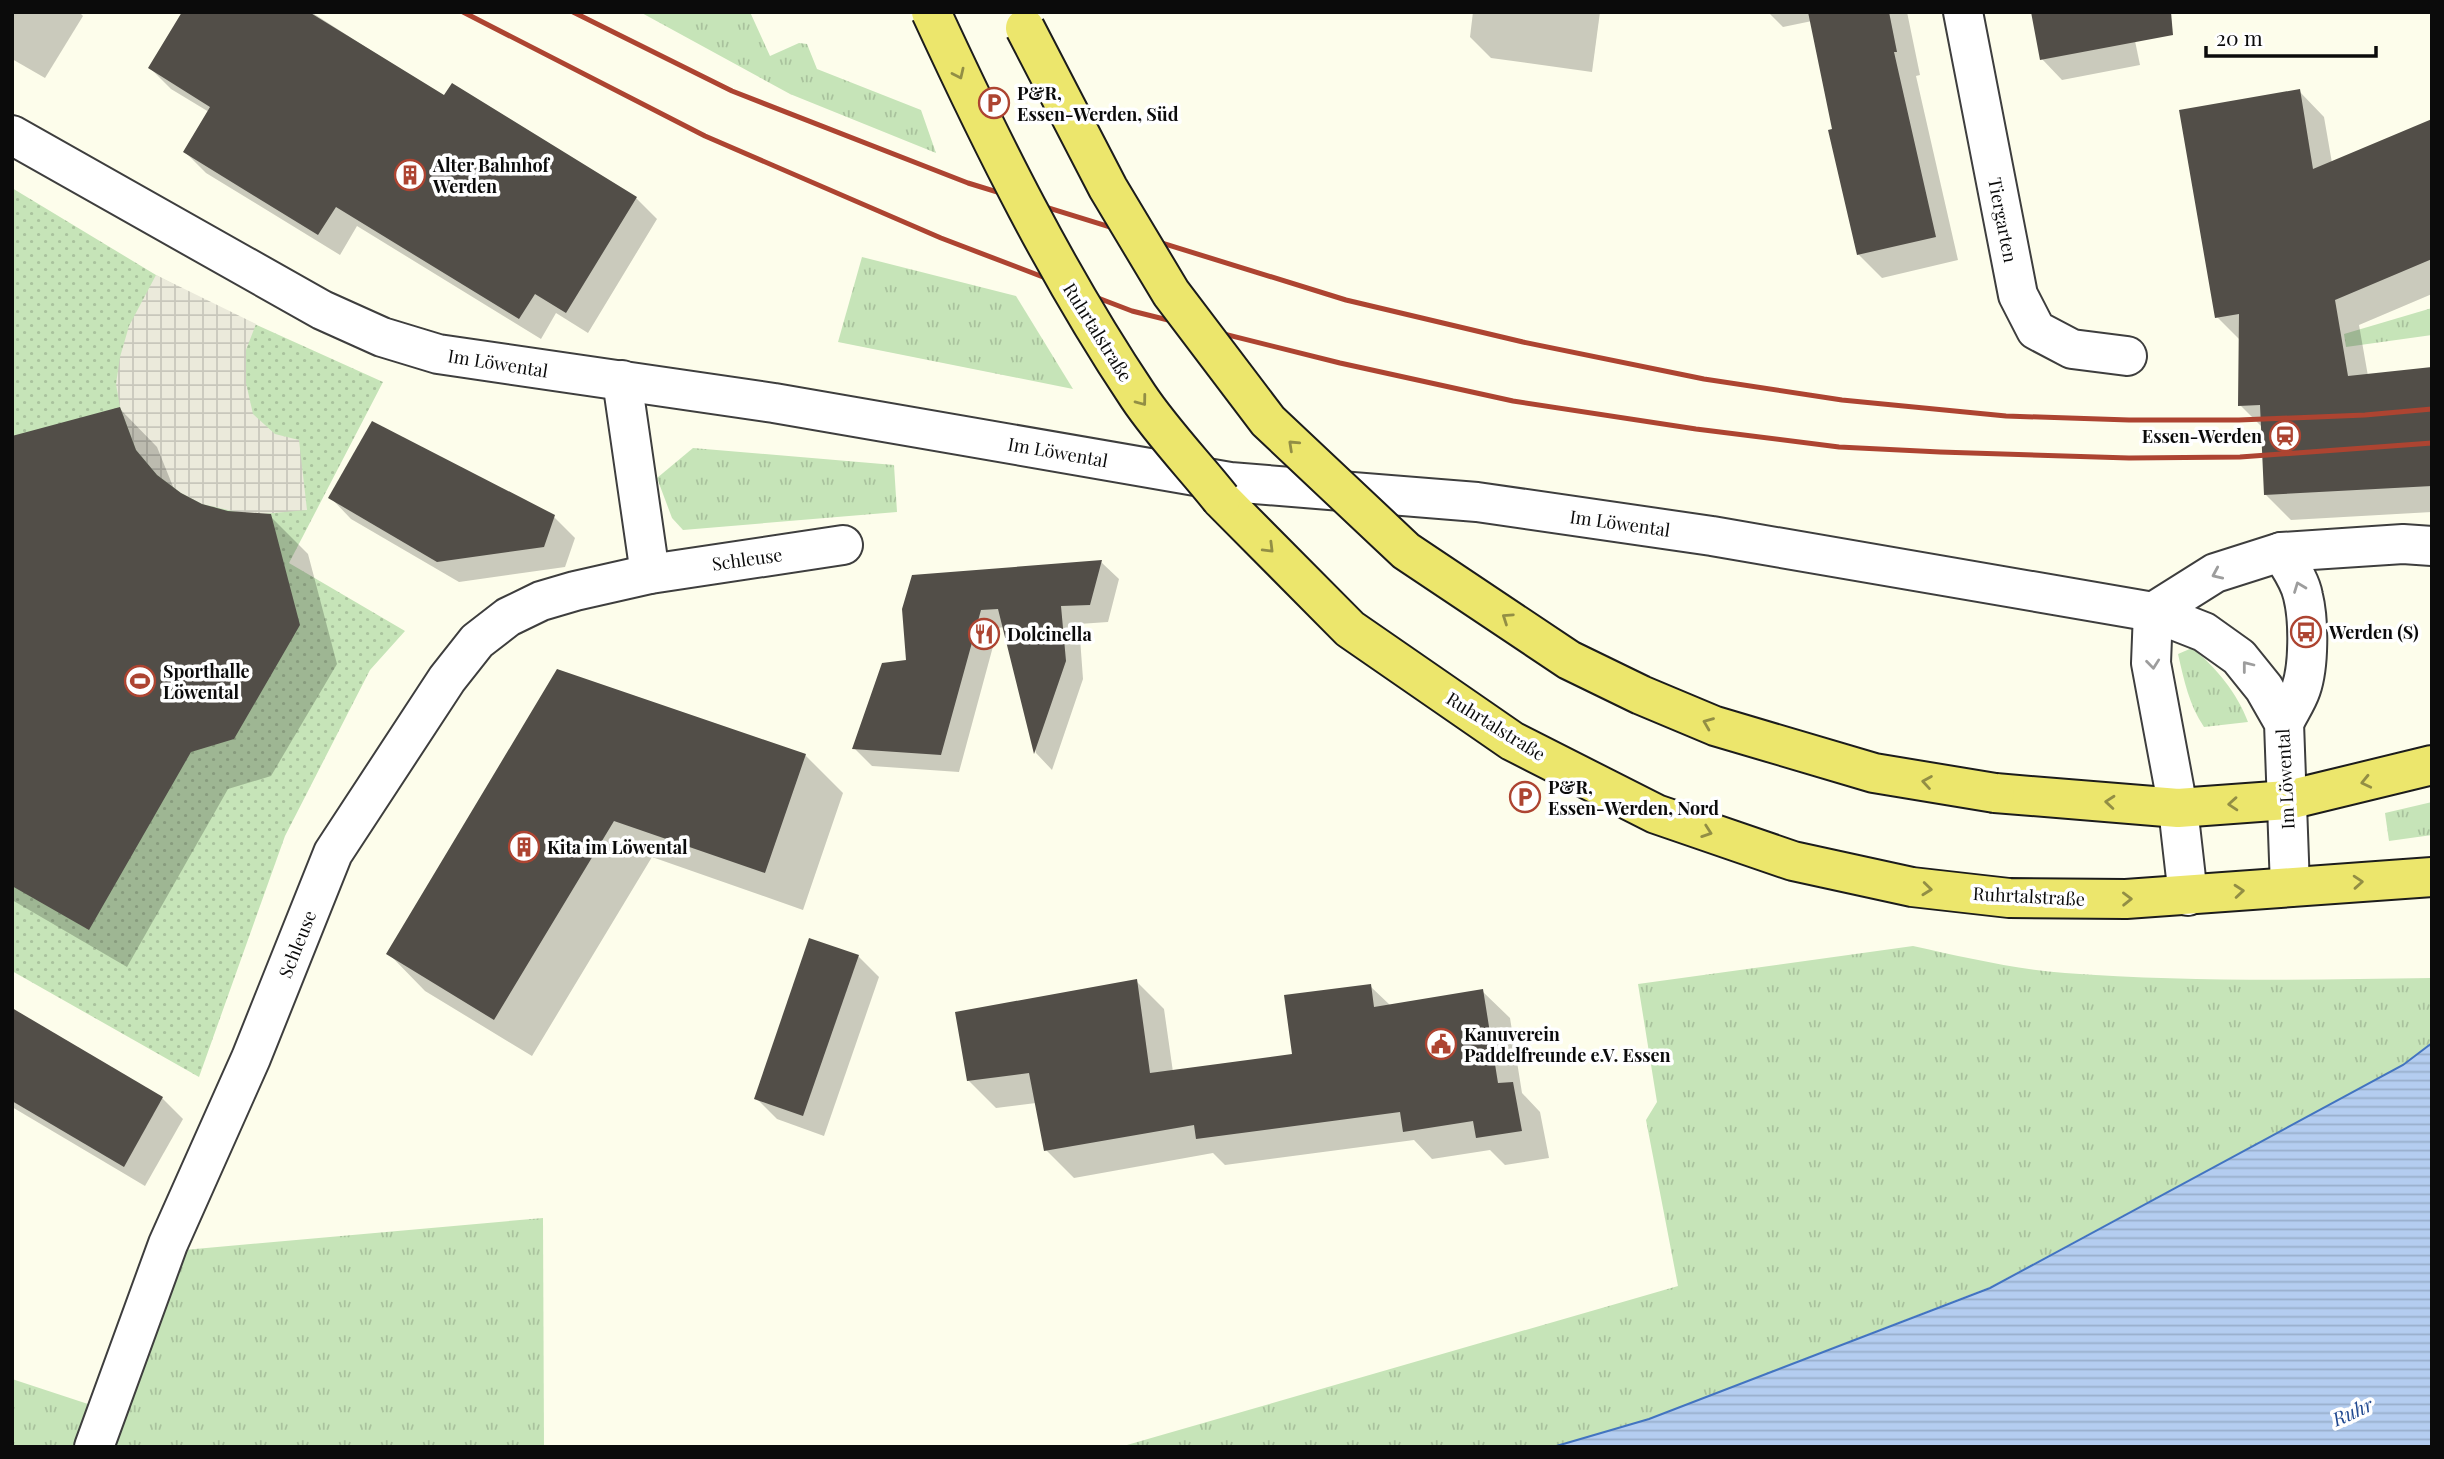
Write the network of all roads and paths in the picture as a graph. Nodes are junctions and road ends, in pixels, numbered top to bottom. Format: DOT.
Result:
graph roads {
  1 [pos="931,12"];
  2 [pos="1017,12"];
  3 [pos="1963,12"];
  4 [pos="12,135"];
  5 [pos="2127,356"];
  6 [pos="622,380"];
  7 [pos="843,545"];
  8 [pos="2432,546"];
  9 [pos="2281,552"];
  10 [pos="650,574"];
  11 [pos="2153,612"];
  12 [pos="2284,723"];
  13 [pos="2432,765"];
  14 [pos="2288,800"];
  15 [pos="2178,808"];
  16 [pos="2432,877"];
  17 [pos="2290,887"];
  18 [pos="2188,896"];
  19 [pos="94,1447"];
  1 -- 18 [label="main road, Ruhrtalstraße, one-way, bridge"];
  15 -- 2 [label="main road, one-way, bridge"];
  3 -- 5 [label="street, Tiergarten"];
  4 -- 6 [label="street, Im Löwental"];
  6 -- 10 [label="street"];
  6 -- 11 [label="street, Im Löwental"];
  7 -- 10 [label="street, Schleuse"];
  8 -- 9 [label="street"];
  9 -- 11 [label="street, one-way"];
  12 -- 9 [label="street, one-way"];
  10 -- 19 [label="street, Schleuse"];
  12 -- 11 [label="street, Im Löwental, one-way"];
  11 -- 15 [label="street, one-way"];
  12 -- 14 [label="street, Im Löwental"];
  13 -- 14 [label="main road, one-way"];
  14 -- 15 [label="main road, one-way"];
  14 -- 17 [label="street, Im Löwental"];
  15 -- 18 [label="street"];
  17 -- 16 [label="main road, Ruhrtalstraße, one-way"];
  18 -- 17 [label="main road, Ruhrtalstraße, one-way"];
}
